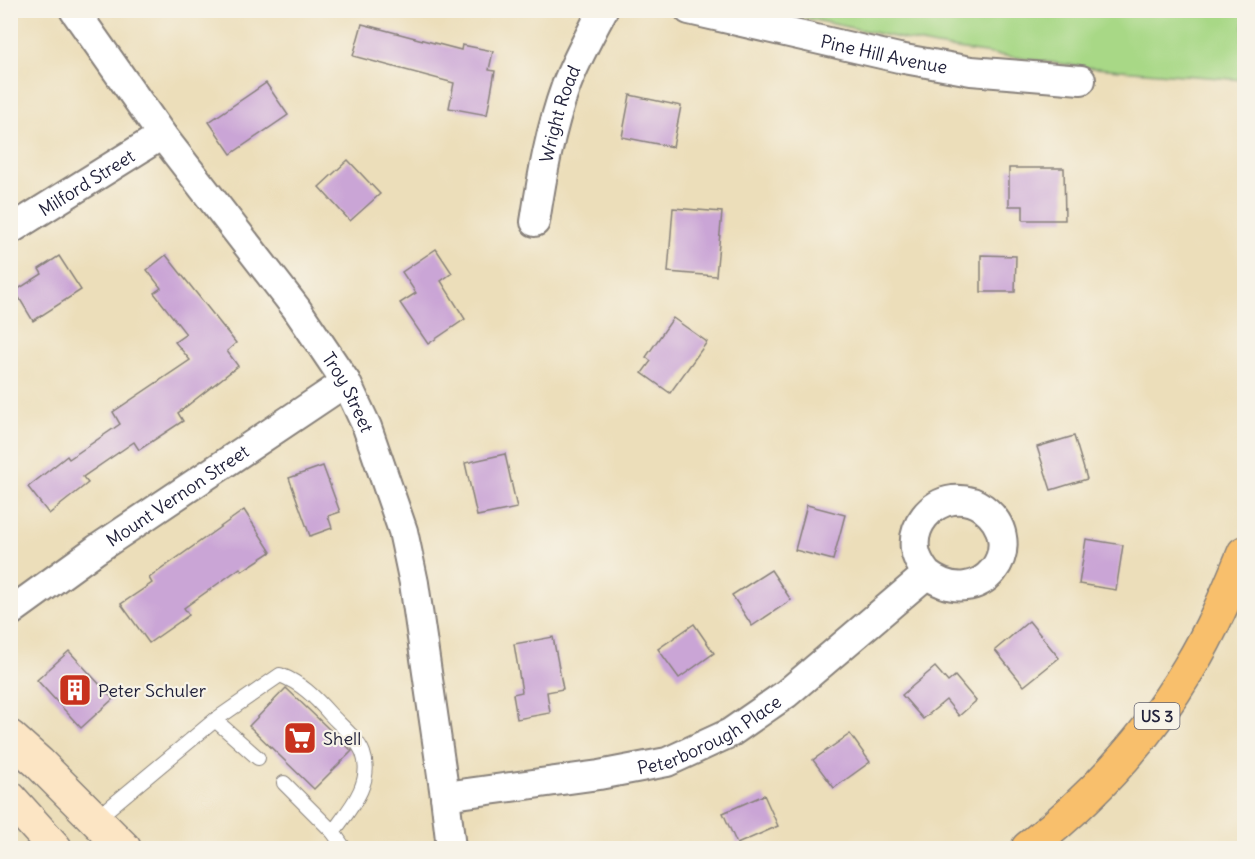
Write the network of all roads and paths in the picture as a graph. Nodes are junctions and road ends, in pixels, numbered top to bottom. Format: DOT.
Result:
graph roads {
  1 [pos="74,10"];
  2 [pos="603,10"];
  3 [pos="688,10"];
  4 [pos="1081,80"];
  5 [pos="162,135"];
  6 [pos="535,222"];
  7 [pos="10,230"];
  8 [pos="346,382"];
  9 [pos="1245,553"];
  10 [pos="927,573"];
  11 [pos="10,612"];
  12 [pos="215,720"];
  13 [pos="10,737"];
  14 [pos="258,758"];
  15 [pos="284,783"];
  16 [pos="445,796"];
  17 [pos="10,798"];
  18 [pos="96,819"];
  19 [pos="333,832"];
  20 [pos="55,849"];
  21 [pos="124,849"];
  22 [pos="344,849"];
  23 [pos="451,849"];
  24 [pos="1029,849"];
  1 -- 5 [label="street, Troy Street"];
  2 -- 6 [label="street, Wright Road"];
  3 -- 4 [label="street, Pine Hill Avenue"];
  5 -- 7 [label="street, Milford Street"];
  5 -- 8 [label="street, Troy Street"];
  8 -- 11 [label="street, Mount Vernon Street"];
  8 -- 16 [label="street, Troy Street"];
  9 -- 24 [label="highway, US 3"];
  10 -- 16 [label="street, Peterborough Place"];
  12 -- 14 [label="lane"];
  12 -- 18 [label="lane"];
  12 -- 19 [label="lane"];
  13 -- 18 [label="main road"];
  15 -- 19 [label="lane"];
  16 -- 23 [label="street, Troy Street"];
  17 -- 20 [label="main road"];
  18 -- 21 [label="main road"];
  19 -- 22 [label="lane"];
}
